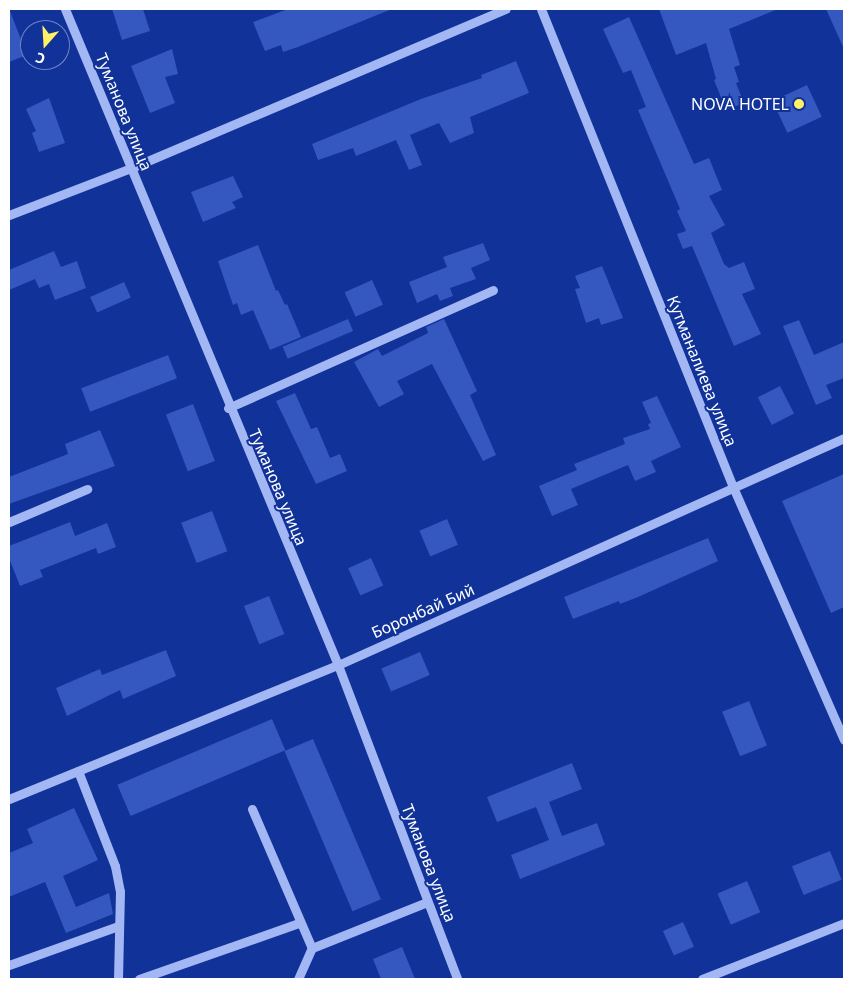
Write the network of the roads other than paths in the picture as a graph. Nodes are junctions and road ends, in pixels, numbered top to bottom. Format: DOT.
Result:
graph roads {
  1 [pos="65,9"];
  2 [pos="506,9"];
  3 [pos="541,9"];
  4 [pos="131,168"];
  5 [pos="9,215"];
  6 [pos="493,290"];
  7 [pos="228,408"];
  8 [pos="844,438"];
  9 [pos="733,487"];
  10 [pos="87,490"];
  11 [pos="9,522"];
  12 [pos="338,665"];
  13 [pos="844,740"];
  14 [pos="78,771"];
  15 [pos="9,799"];
  16 [pos="252,809"];
  17 [pos="427,902"];
  18 [pos="299,923"];
  19 [pos="844,923"];
  20 [pos="118,926"];
  21 [pos="312,948"];
  22 [pos="9,965"];
  23 [pos="118,979"];
  24 [pos="139,979"];
  25 [pos="298,979"];
  26 [pos="457,979"];
  27 [pos="702,979"];
  1 -- 4 [label="street, Туманова улица"];
  2 -- 4 [label="street"];
  3 -- 9 [label="street, Кутманалиева улица"];
  4 -- 5 [label="street"];
  4 -- 7 [label="street, Туманова улица"];
  6 -- 7 [label="street"];
  7 -- 12 [label="street, Туманова улица"];
  8 -- 9 [label="street, Боронбай Бий"];
  9 -- 12 [label="street, Боронбай Бий"];
  9 -- 13 [label="street, Кутманалиева улица"];
  10 -- 11 [label="street"];
  12 -- 14 [label="street, Боронбай Бий"];
  12 -- 17 [label="street, Туманова улица"];
  14 -- 15 [label="street, Боронбай Бий"];
  14 -- 20 [label="street"];
  16 -- 18 [label="street"];
  17 -- 21 [label="street"];
  17 -- 26 [label="street, Туманова улица"];
  18 -- 21 [label="street"];
  18 -- 24 [label="street"];
  19 -- 27 [label="street"];
  20 -- 22 [label="street"];
  20 -- 23 [label="street"];
  21 -- 25 [label="street"];
}
